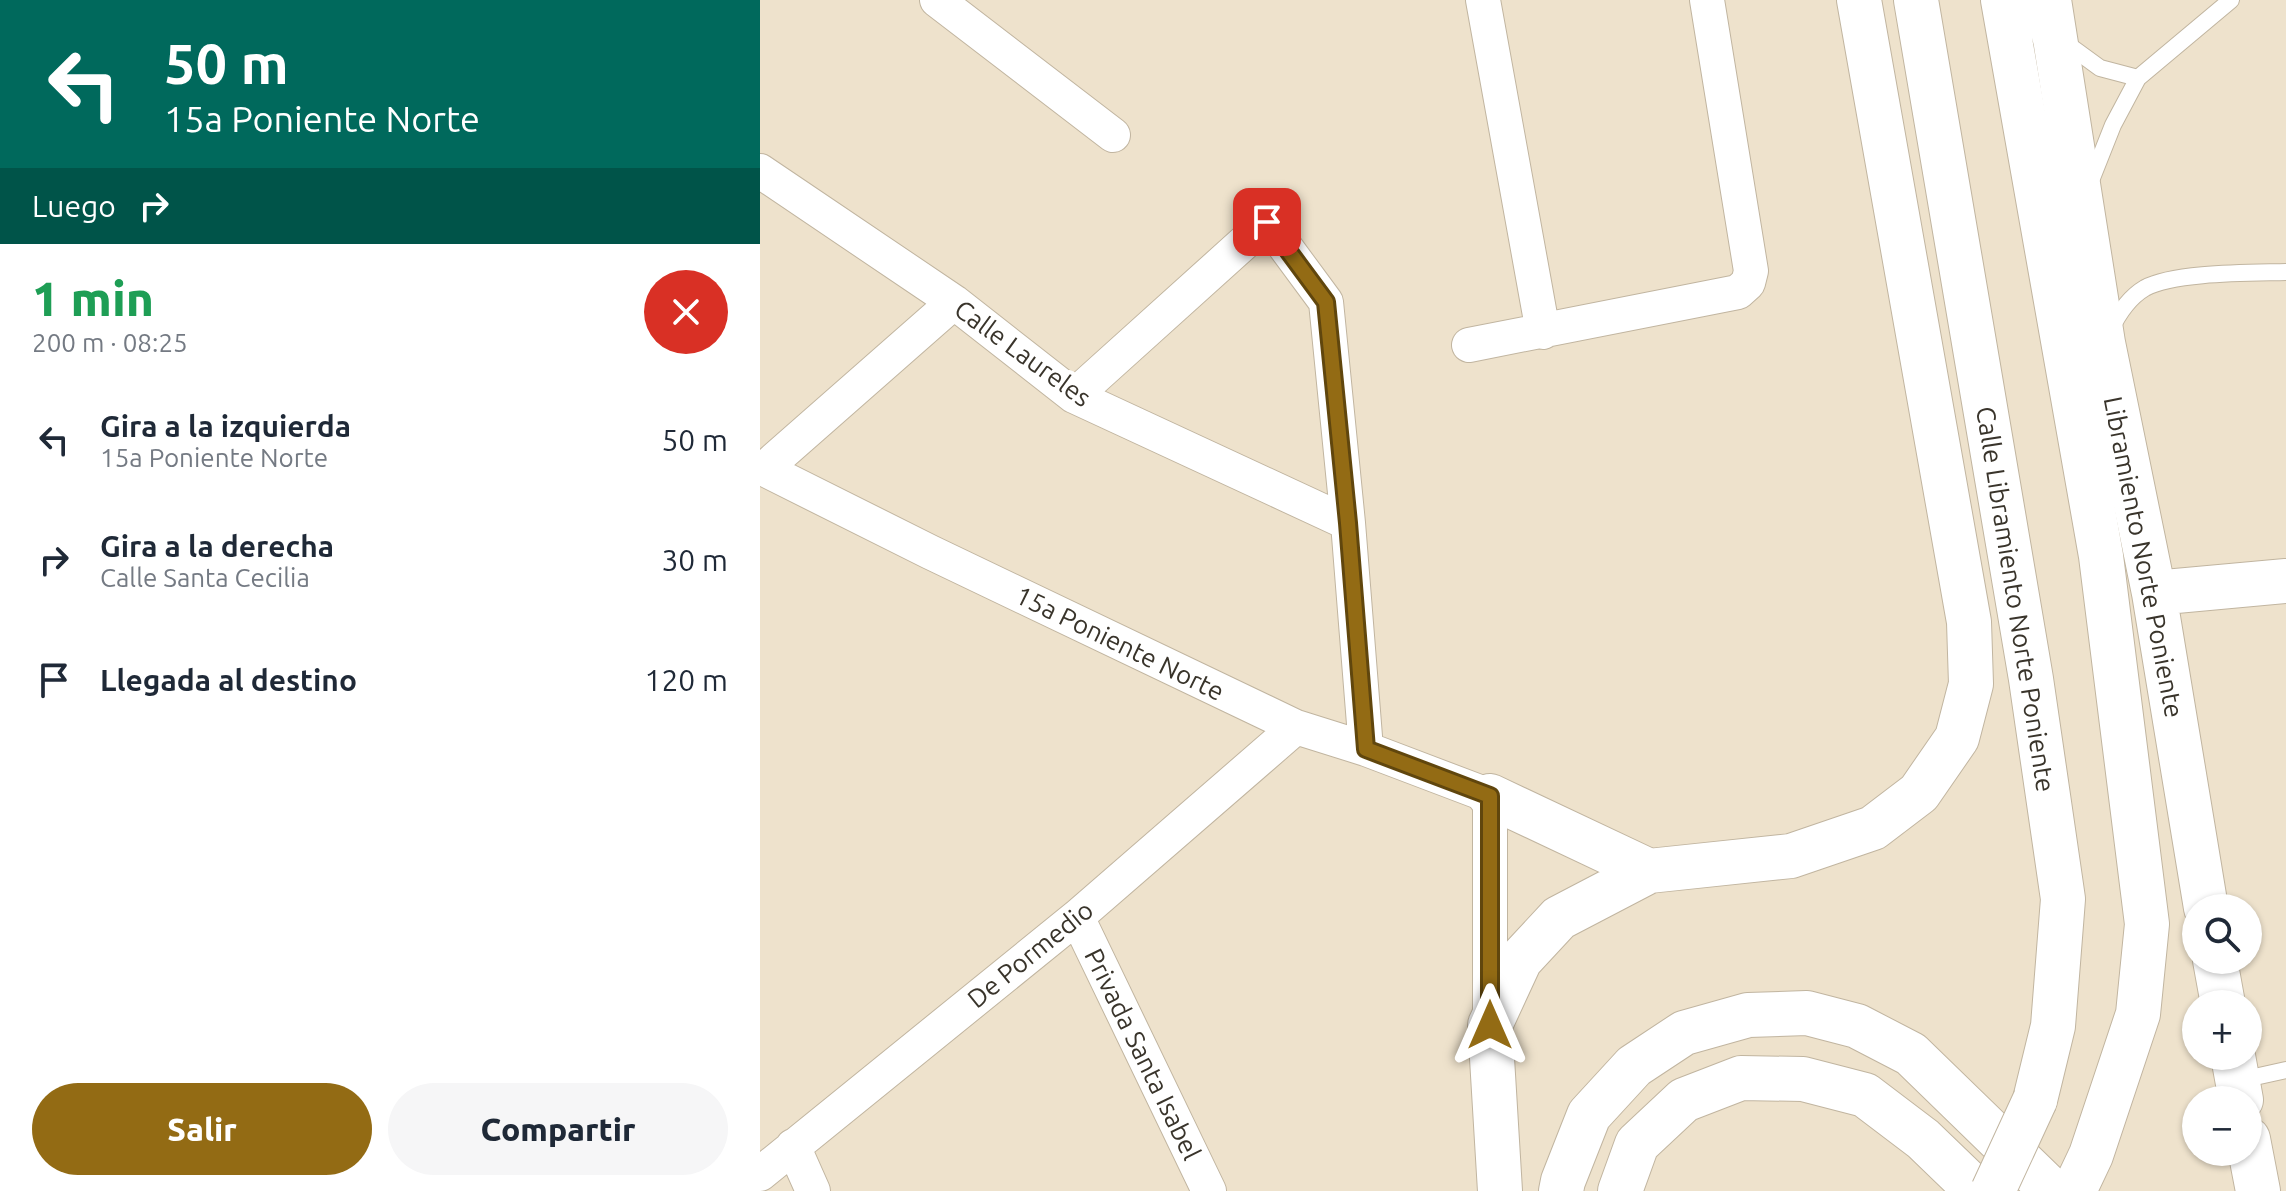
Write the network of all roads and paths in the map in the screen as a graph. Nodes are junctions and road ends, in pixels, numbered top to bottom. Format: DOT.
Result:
graph roads {
  1 [pos="937,0"];
  2 [pos="1483,0"];
  3 [pos="1707,0"];
  4 [pos="1859,0"];
  5 [pos="1916,0"];
  6 [pos="2003,0"];
  7 [pos="2231,0"];
  8 [pos="2049,12"];
  9 [pos="2138,78"];
  10 [pos="1113,135"];
  11 [pos="760,171"];
  12 [pos="2081,207"];
  13 [pos="2286,272"];
  14 [pos="954,302"];
  15 [pos="1543,332"];
  16 [pos="2103,343"];
  17 [pos="1469,345"];
  18 [pos="1074,396"];
  19 [pos="762,468"];
  20 [pos="1348,523"];
  21 [pos="2286,581"];
  22 [pos="2154,593"];
  23 [pos="1296,727"];
  24 [pos="1366,749"];
  25 [pos="1490,796"];
  26 [pos="1649,871"];
  27 [pos="2204,894"];
  28 [pos="1077,917"];
  29 [pos="1490,1025"];
  30 [pos="2286,1070"];
  31 [pos="2237,1079"];
  32 [pos="793,1146"];
  33 [pos="2253,1166"];
  34 [pos="2083,1173"];
  35 [pos="760,1174"];
  36 [pos="813,1191"];
  37 [pos="1209,1191"];
  38 [pos="1500,1191"];
  39 [pos="1561,1191"];
  40 [pos="1620,1191"];
  41 [pos="1977,1191"];
  42 [pos="1993,1191"];
  43 [pos="2052,1191"];
  44 [pos="2258,1191"];
  1 -- 10 [label="street"];
  2 -- 15 [label="street"];
  3 -- 15 [label="street"];
  4 -- 26 [label="main road"];
  5 -- 42 [label="main road, Calle Libramiento Norte Poniente, bridge"];
  6 -- 34 [label="main road"];
  7 -- 9 [label="lane"];
  8 -- 9 [label="lane"];
  8 -- 12 [label="main road, Libramiento Norte Poniente"];
  9 -- 12 [label="lane"];
  11 -- 14 [label="street, Calle Laureles"];
  12 -- 16 [label="main road, Libramiento Norte Poniente"];
  13 -- 16 [label="lane"];
  14 -- 18 [label="street, Calle Laureles"];
  14 -- 19 [label="street"];
  15 -- 17 [label="street"];
  16 -- 22 [label="main road, Libramiento Norte Poniente"];
  18 -- 20 [label="street, Calle Laureles"];
  18 -- 20 [label="street"];
  19 -- 23 [label="street, 15a Poniente Norte"];
  20 -- 24 [label="street"];
  21 -- 22 [label="main road"];
  22 -- 27 [label="main road, Libramiento Norte Poniente"];
  23 -- 24 [label="street, 15a Poniente Norte"];
  23 -- 28 [label="street, De Pormedio"];
  24 -- 25 [label="street, 15a Poniente Norte"];
  25 -- 26 [label="main road"];
  25 -- 29 [label="street"];
  26 -- 29 [label="main road"];
  28 -- 32 [label="street, De Pormedio"];
  28 -- 37 [label="street, Privada Santa Isabel"];
  29 -- 38 [label="main road"];
  30 -- 31 [label="lane"];
  32 -- 35 [label="street, De Pormedio"];
  32 -- 36 [label="street"];
  33 -- 44 [label="main road"];
  39 -- 43 [label="main road"];
  40 -- 41 [label="main road"];
}
